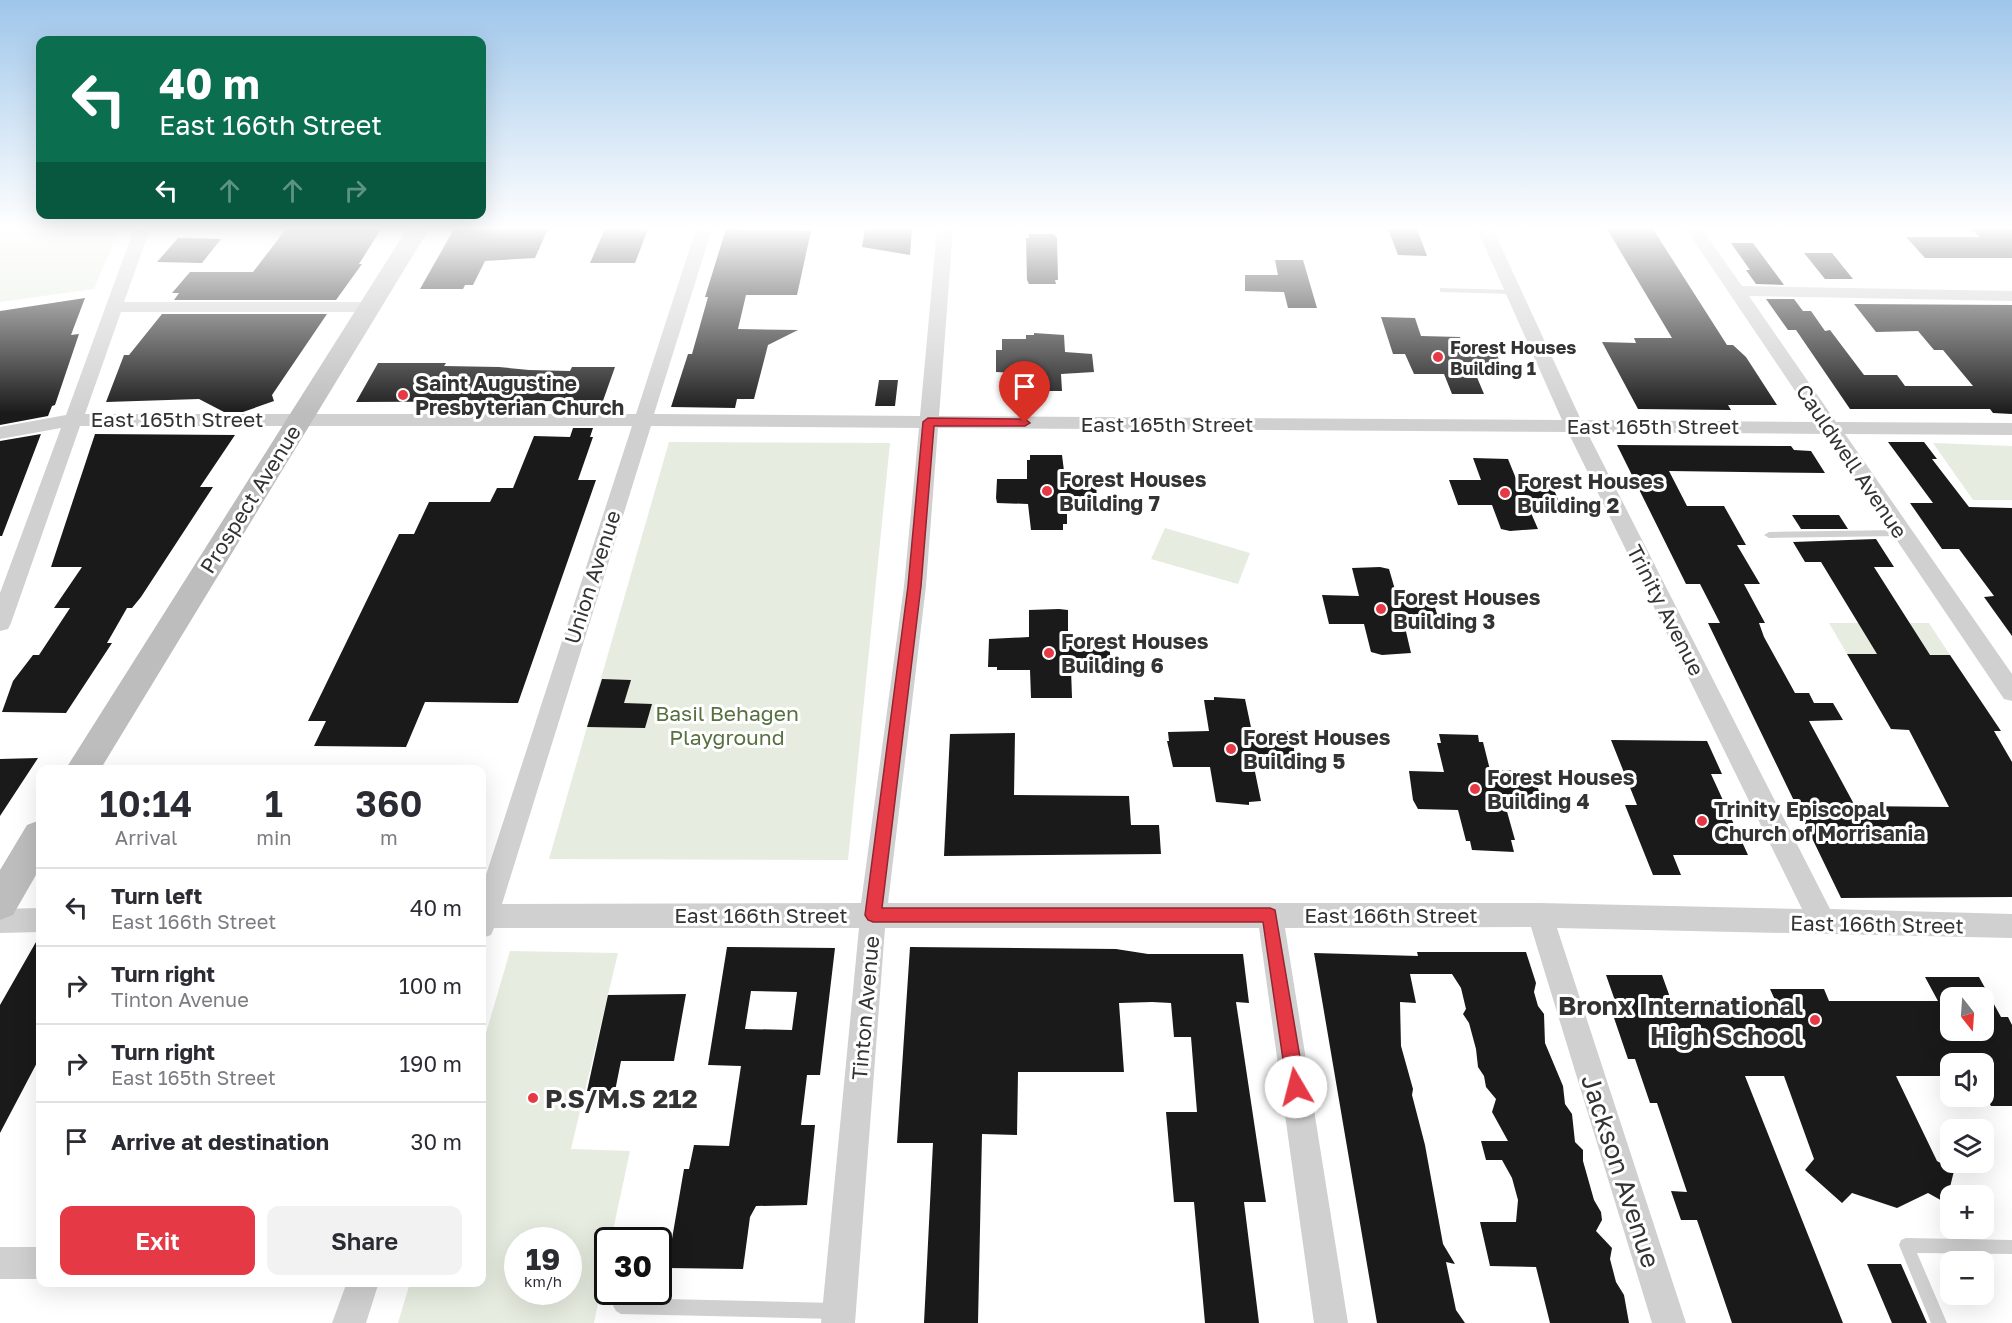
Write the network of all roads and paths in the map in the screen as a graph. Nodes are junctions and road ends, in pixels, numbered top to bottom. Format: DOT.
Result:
graph roads {
  1 [pos="118,291"];
  2 [pos="380,291"];
  3 [pos="684,291"];
  4 [pos="940,291"];
  5 [pos="1469,291"];
  6 [pos="1737,291"];
  7 [pos="1514,292"];
  8 [pos="2012,296"];
  9 [pos="112,307"];
  10 [pos="370,307"];
  11 [pos="301,418"];
  12 [pos="72,420"];
  13 [pos="642,420"];
  14 [pos="928,422"];
  15 [pos="1574,426"];
  16 [pos="1828,428"];
  17 [pos="2012,429"];
  18 [pos="0,433"];
  19 [pos="1900,533"];
  20 [pos="1769,535"];
  21 [pos="0,623"];
  22 [pos="2012,692"];
  23 [pos="85,765"];
  24 [pos="36,843"];
  25 [pos="0,903"];
  26 [pos="486,911"];
  27 [pos="873,915"];
  28 [pos="1270,915"];
  29 [pos="1540,915"];
  30 [pos="36,920"];
  31 [pos="486,920"];
  32 [pos="0,921"];
  33 [pos="1823,923"];
  34 [pos="2012,926"];
  35 [pos="2012,1247"];
  36 [pos="0,1263"];
  37 [pos="36,1263"];
  38 [pos="361,1287"];
  39 [pos="621,1306"];
  40 [pos="838,1317"];
  41 [pos="349,1323"];
  42 [pos="1331,1323"];
  43 [pos="1669,1323"];
  44 [pos="1939,1323"];
  1 -- 9 [label="street"];
  2 -- 10 [label="street, Prospect Avenue"];
  3 -- 13 [label="street, Union Avenue"];
  4 -- 14 [label="street, Tinton Avenue"];
  5 -- 7 [label="lane"];
  6 -- 8 [label="street"];
  6 -- 16 [label="street, Cauldwell Avenue"];
  7 -- 15 [label="street, Trinity Avenue"];
  9 -- 10 [label="street"];
  9 -- 12 [label="street"];
  10 -- 11 [label="street, Prospect Avenue"];
  11 -- 12 [label="street, East 165th Street"];
  11 -- 13 [label="street, East 165th Street"];
  11 -- 23 [label="street, Prospect Avenue"];
  12 -- 18 [label="street, East 165th Street"];
  12 -- 21 [label="street"];
  13 -- 14 [label="street, East 165th Street"];
  13 -- 26 [label="street, Union Avenue"];
  14 -- 15 [label="street, East 165th Street"];
  14 -- 27 [label="street, Tinton Avenue"];
  15 -- 16 [label="street, East 165th Street"];
  15 -- 33 [label="street, Trinity Avenue"];
  16 -- 17 [label="street, East 165th Street"];
  16 -- 19 [label="street, Cauldwell Avenue"];
  19 -- 20 [label="lane"];
  19 -- 22 [label="street, Cauldwell Avenue"];
  24 -- 25 [label="street"];
  27 -- 28 [label="street, East 166th Street"];
  27 -- 31 [label="street, East 166th Street"];
  27 -- 40 [label="street, Tinton Avenue"];
  28 -- 29 [label="street, East 166th Street"];
  28 -- 42 [label="street"];
  29 -- 33 [label="street, East 166th Street"];
  29 -- 43 [label="street, Jackson Avenue"];
  30 -- 32 [label="street"];
  33 -- 34 [label="street, East 166th Street"];
  35 -- 44 [label="lane"];
  36 -- 37 [label="street"];
  38 -- 41 [label="street"];
  39 -- 40 [label="lane"];
}
